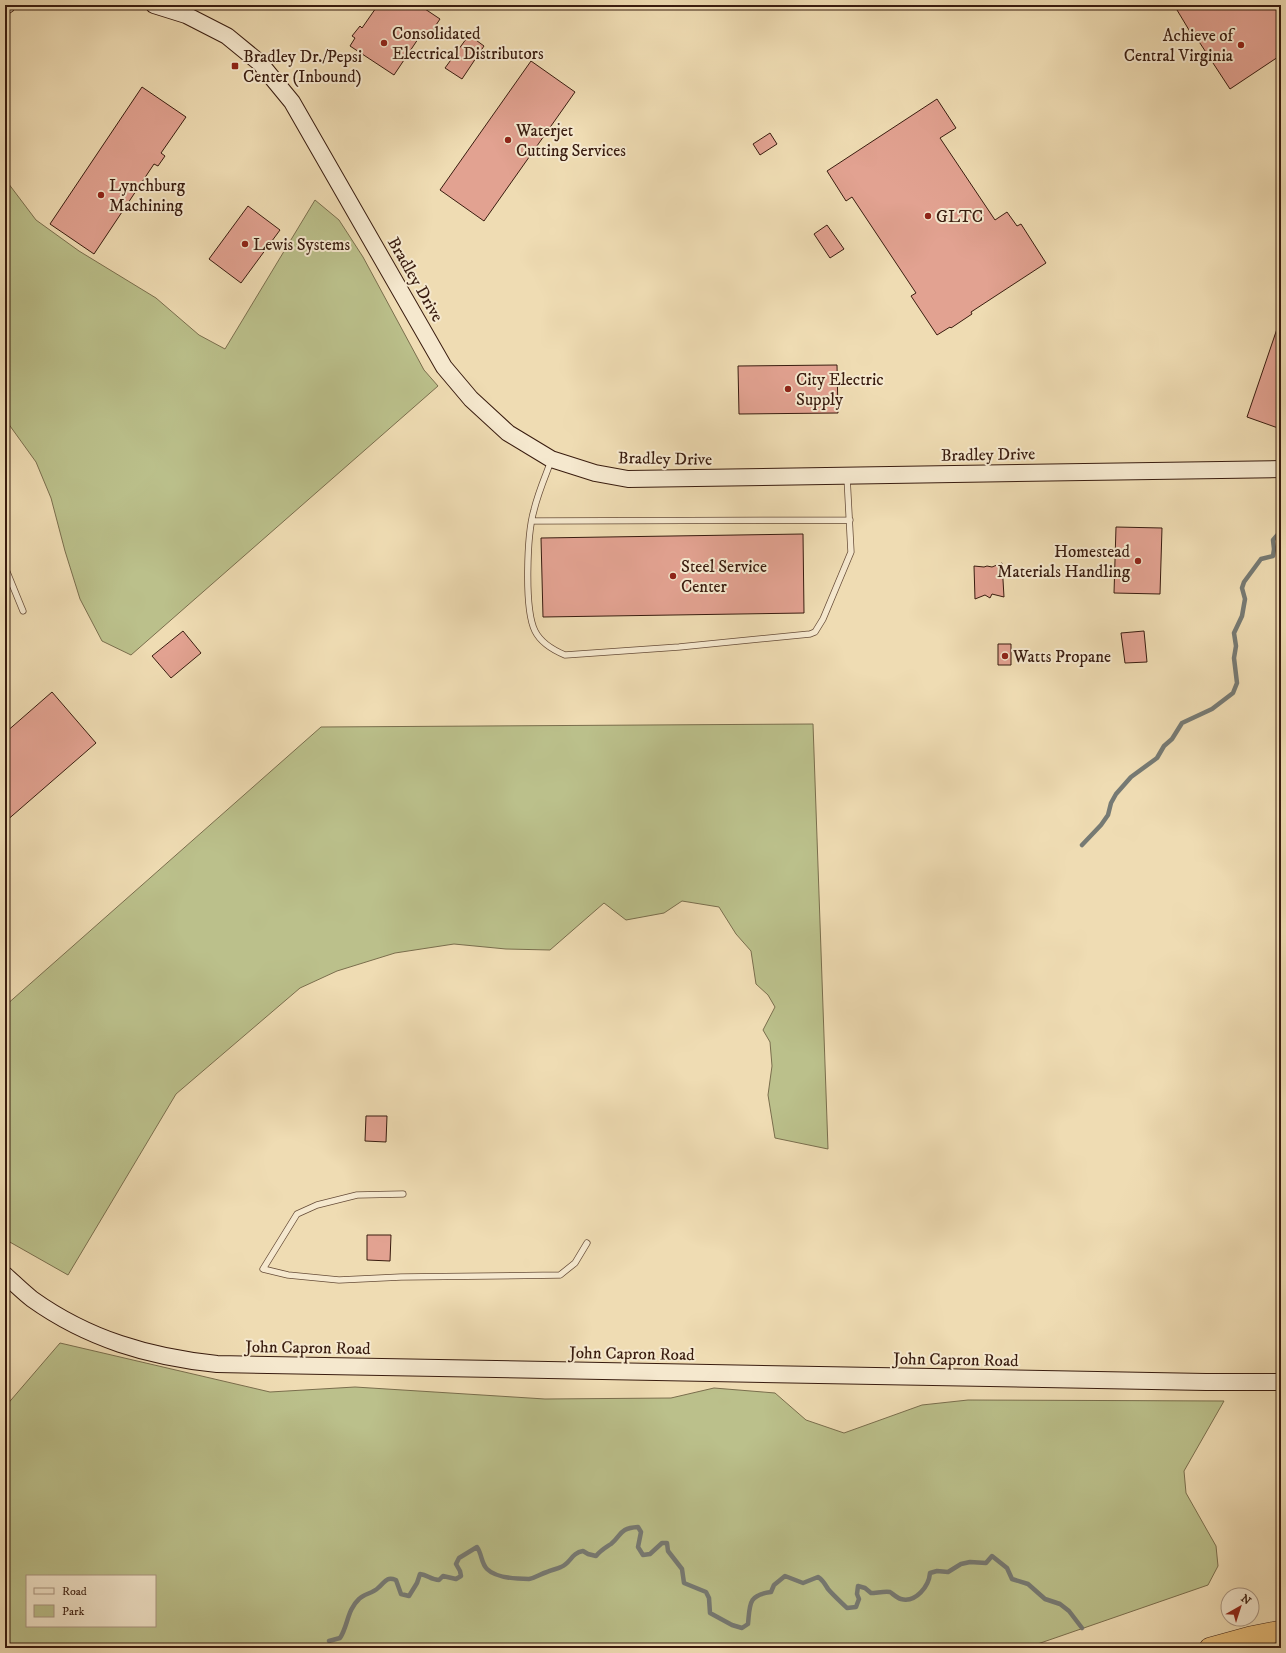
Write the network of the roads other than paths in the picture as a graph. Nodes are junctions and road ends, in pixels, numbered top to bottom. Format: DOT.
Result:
graph roads {
  1 [pos="154,5"];
  2 [pos="551,459"];
  3 [pos="1281,469"];
  4 [pos="847,476"];
  5 [pos="850,520"];
  6 [pos="532,521"];
  7 [pos="5,567"];
  8 [pos="23,611"];
  9 [pos="403,1194"];
  10 [pos="587,1243"];
  11 [pos="5,1275"];
  12 [pos="1281,1382"];
  13 [pos="1281,1631"];
  14 [pos="1210,1648"];
  1 -- 2 [label="street, Bradley Drive"];
  2 -- 4 [label="street, Bradley Drive"];
  2 -- 6 [label="lane"];
  3 -- 4 [label="street, Bradley Drive"];
  4 -- 5 [label="lane"];
  5 -- 6 [label="lane"];
  5 -- 6 [label="lane"];
  7 -- 8 [label="lane"];
  9 -- 10 [label="lane"];
  11 -- 12 [label="street, John Capron Road"];
  13 -- 14 [label="highway"];
}
